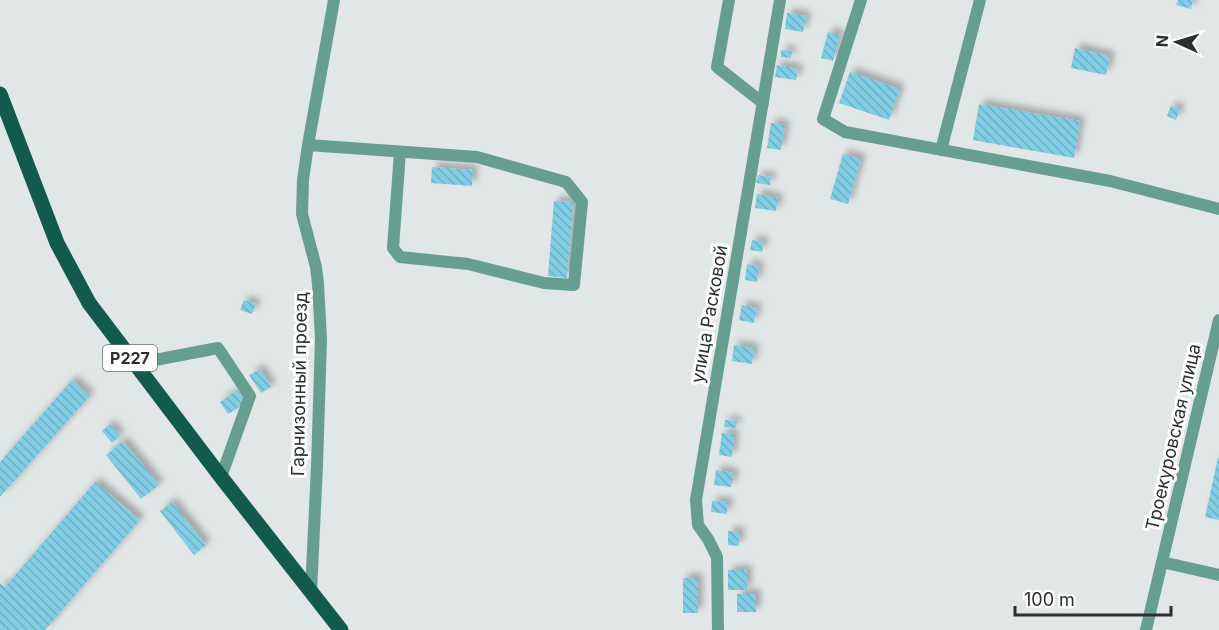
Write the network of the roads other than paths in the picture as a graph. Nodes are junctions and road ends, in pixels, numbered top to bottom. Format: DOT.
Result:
graph roads {
  1 [pos="334,0"];
  2 [pos="729,0"];
  3 [pos="780,0"];
  4 [pos="861,0"];
  5 [pos="980,0"];
  6 [pos="0,94"];
  7 [pos="763,103"];
  8 [pos="308,145"];
  9 [pos="941,150"];
  10 [pos="400,152"];
  11 [pos="1219,209"];
  12 [pos="1219,320"];
  13 [pos="134,364"];
  14 [pos="221,477"];
  15 [pos="1162,562"];
  16 [pos="1219,575"];
  17 [pos="311,592"];
  18 [pos="341,630"];
  19 [pos="717,630"];
  20 [pos="1146,630"];
  1 -- 8 [label="street, Гарнизонный проезд"];
  2 -- 7 [label="street"];
  3 -- 7 [label="street, улица Расковой"];
  4 -- 9 [label="street"];
  5 -- 9 [label="street"];
  6 -- 13 [label="main road, Р227"];
  7 -- 19 [label="street, улица Расковой"];
  8 -- 10 [label="street"];
  8 -- 17 [label="street, Гарнизонный проезд"];
  9 -- 11 [label="street"];
  10 -- 10 [label="street"];
  12 -- 15 [label="street, Троекуровская улица"];
  13 -- 14 [label="main road, Р227"];
  13 -- 14 [label="street"];
  14 -- 17 [label="main road, Р227"];
  15 -- 16 [label="street"];
  15 -- 20 [label="street, Троекуровская улица"];
  17 -- 18 [label="main road, Р227"];
}
